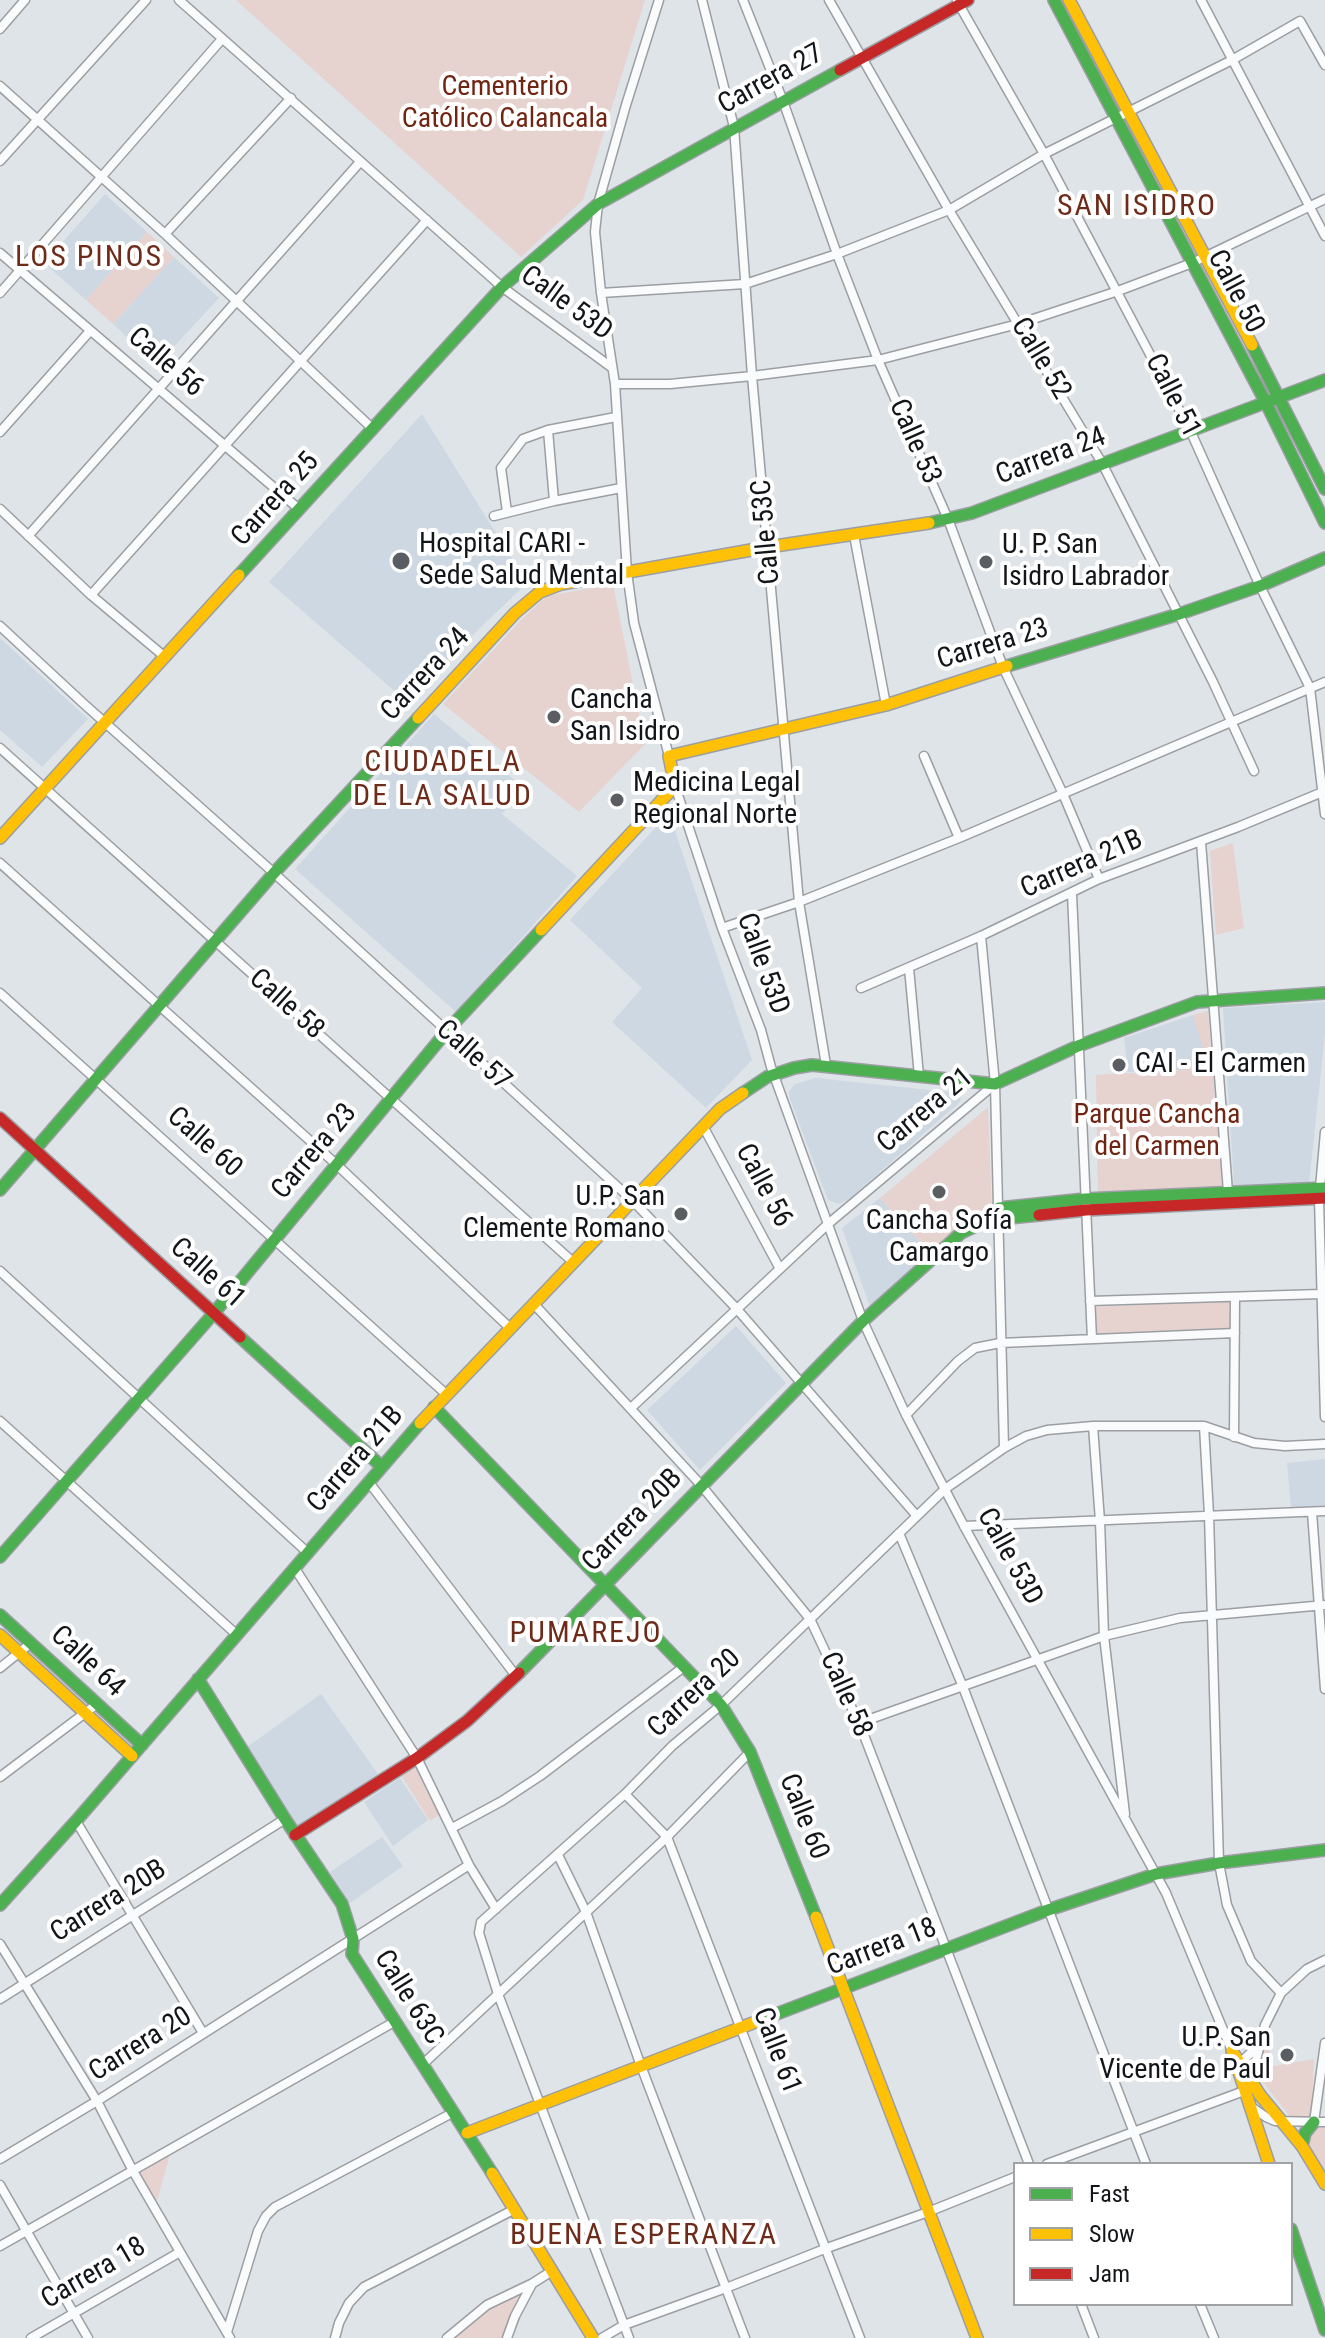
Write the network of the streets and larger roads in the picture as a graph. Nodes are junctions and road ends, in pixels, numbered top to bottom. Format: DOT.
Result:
graph roads {
  1 [pos="25,0"];
  2 [pos="146,0"];
  3 [pos="179,0"];
  4 [pos="659,0"];
  5 [pos="702,0"];
  6 [pos="743,0"];
  7 [pos="829,0"];
  8 [pos="1054,0"];
  9 [pos="1069,0"];
  10 [pos="1201,0"];
  11 [pos="961,1"];
  12 [pos="0,29"];
  13 [pos="222,39"];
  14 [pos="861,58"];
  15 [pos="1232,60"];
  16 [pos="1325,65"];
  17 [pos="0,86"];
  18 [pos="291,98"];
  19 [pos="783,101"];
  20 [pos="1129,110"];
  21 [pos="1114,117"];
  22 [pos="38,119"];
  23 [pos="734,127"];
  24 [pos="1044,154"];
  25 [pos="0,161"];
  26 [pos="360,162"];
  27 [pos="101,178"];
  28 [pos="1325,199"];
  29 [pos="598,204"];
  30 [pos="1309,208"];
  31 [pos="949,210"];
  32 [pos="427,220"];
  33 [pos="165,234"];
  34 [pos="1325,236"];
  35 [pos="0,253"];
  36 [pos="837,254"];
  37 [pos="1204,258"];
  38 [pos="1192,263"];
  39 [pos="20,271"];
  40 [pos="745,284"];
  41 [pos="502,287"];
  42 [pos="1118,291"];
  43 [pos="0,293"];
  44 [pos="601,293"];
  45 [pos="236,302"];
  46 [pos="1018,324"];
  47 [pos="90,331"];
  48 [pos="878,360"];
  49 [pos="300,362"];
  50 [pos="611,367"];
  51 [pos="752,376"];
  52 [pos="1325,380"];
  53 [pos="615,384"];
  54 [pos="158,389"];
  55 [pos="1279,396"];
  56 [pos="1265,401"];
  57 [pos="616,417"];
  58 [pos="373,429"];
  59 [pos="548,430"];
  60 [pos="1190,430"];
  61 [pos="0,432"];
  62 [pos="225,446"];
  63 [pos="1102,463"];
  64 [pos="621,488"];
  65 [pos="1325,489"];
  66 [pos="554,501"];
  67 [pos="0,509"];
  68 [pos="299,509"];
  69 [pos="507,512"];
  70 [pos="494,516"];
  71 [pos="948,519"];
  72 [pos="1325,523"];
  73 [pos="854,535"];
  74 [pos="28,536"];
  75 [pos="768,547"];
  76 [pos="1325,558"];
  77 [pos="627,572"];
  78 [pos="1260,586"];
  79 [pos="91,595"];
  80 [pos="1179,614"];
  81 [pos="0,626"];
  82 [pos="165,657"];
  83 [pos="1003,667"];
  84 [pos="1325,682"];
  85 [pos="1310,688"];
  86 [pos="886,705"];
  87 [pos="1232,722"];
  88 [pos="105,724"];
  89 [pos="785,730"];
  90 [pos="0,748"];
  91 [pos="669,756"];
  92 [pos="924,756"];
  93 [pos="1254,771"];
  94 [pos="675,786"];
  95 [pos="46,790"];
  96 [pos="1324,791"];
  97 [pos="1063,794"];
  98 [pos="1325,814"];
  99 [pos="0,838"];
  100 [pos="959,838"];
  101 [pos="1201,842"];
  102 [pos="0,863"];
  103 [pos="274,873"];
  104 [pos="1099,879"];
  105 [pos="1072,894"];
  106 [pos="799,902"];
  107 [pos="722,928"];
  108 [pos="981,936"];
  109 [pos="215,941"];
  110 [pos="909,968"];
  111 [pos="861,988"];
  112 [pos="0,993"];
  113 [pos="1325,993"];
  114 [pos="1213,1000"];
  115 [pos="160,1006"];
  116 [pos="446,1032"];
  117 [pos="1078,1046"];
  118 [pos="826,1065"];
  119 [pos="774,1074"];
  120 [pos="919,1076"];
  121 [pos="97,1078"];
  122 [pos="995,1084"];
  123 [pos="391,1098"];
  124 [pos="0,1118"];
  125 [pos="703,1126"];
  126 [pos="1325,1132"];
  127 [pos="34,1149"];
  128 [pos="336,1164"];
  129 [pos="0,1190"];
  130 [pos="1228,1192"];
  131 [pos="1322,1193"];
  132 [pos="632,1200"];
  133 [pos="1086,1205"];
  134 [pos="995,1216"];
  135 [pos="828,1224"];
  136 [pos="274,1239"];
  137 [pos="573,1262"];
  138 [pos="780,1269"];
  139 [pos="0,1271"];
  140 [pos="1321,1294"];
  141 [pos="1235,1297"];
  142 [pos="1090,1301"];
  143 [pos="533,1303"];
  144 [pos="736,1308"];
  145 [pos="214,1313"];
  146 [pos="863,1321"];
  147 [pos="510,1328"];
  148 [pos="1235,1333"];
  149 [pos="1092,1339"];
  150 [pos="1000,1343"];
  151 [pos="1324,1351"];
  152 [pos="802,1383"];
  153 [pos="446,1394"];
  154 [pos="140,1399"];
  155 [pos="434,1407"];
  156 [pos="631,1408"];
  157 [pos="906,1415"];
  158 [pos="1325,1417"];
  159 [pos="0,1421"];
  160 [pos="1093,1426"];
  161 [pos="1204,1426"];
  162 [pos="1234,1437"];
  163 [pos="1325,1444"];
  164 [pos="1004,1448"];
  165 [pos="381,1466"];
  166 [pos="65,1480"];
  167 [pos="368,1481"];
  168 [pos="701,1485"];
  169 [pos="945,1489"];
  170 [pos="1325,1511"];
  171 [pos="1312,1512"];
  172 [pos="916,1515"];
  173 [pos="1209,1515"];
  174 [pos="1100,1521"];
  175 [pos="964,1526"];
  176 [pos="899,1533"];
  177 [pos="307,1552"];
  178 [pos="0,1557"];
  179 [pos="294,1567"];
  180 [pos="605,1585"];
  181 [pos="1321,1605"];
  182 [pos="0,1615"];
  183 [pos="1212,1616"];
  184 [pos="810,1619"];
  185 [pos="236,1634"];
  186 [pos="0,1635"];
  187 [pos="1104,1636"];
  188 [pos="31,1643"];
  189 [pos="20,1653"];
  190 [pos="1037,1658"];
  191 [pos="685,1666"];
  192 [pos="0,1668"];
  193 [pos="516,1676"];
  194 [pos="198,1679"];
  195 [pos="963,1687"];
  196 [pos="1325,1689"];
  197 [pos="97,1704"];
  198 [pos="721,1705"];
  199 [pos="84,1712"];
  200 [pos="859,1723"];
  201 [pos="142,1745"];
  202 [pos="750,1752"];
  203 [pos="132,1756"];
  204 [pos="417,1758"];
  205 [pos="0,1777"];
  206 [pos="625,1794"];
  207 [pos="285,1819"];
  208 [pos="1125,1819"];
  209 [pos="76,1821"];
  210 [pos="452,1828"];
  211 [pos="295,1835"];
  212 [pos="667,1837"];
  213 [pos="1325,1850"];
  214 [pos="558,1855"];
  215 [pos="1219,1863"];
  216 [pos="469,1865"];
  217 [pos="1156,1874"];
  218 [pos="0,1905"];
  219 [pos="496,1909"];
  220 [pos="1048,1910"];
  221 [pos="586,1912"];
  222 [pos="132,1916"];
  223 [pos="353,1939"];
  224 [pos="0,1944"];
  225 [pos="946,1949"];
  226 [pos="1325,1960"];
  227 [pos="24,1984"];
  228 [pos="845,1988"];
  229 [pos="1281,1993"];
  230 [pos="498,1994"];
  231 [pos="0,1999"];
  232 [pos="394,2022"];
  233 [pos="741,2028"];
  234 [pos="203,2033"];
  235 [pos="1262,2038"];
  236 [pos="1325,2043"];
  237 [pos="1232,2051"];
  238 [pos="1240,2063"];
  239 [pos="422,2065"];
  240 [pos="641,2066"];
  241 [pos="1248,2086"];
  242 [pos="97,2101"];
  243 [pos="540,2105"];
  244 [pos="1250,2105"];
  245 [pos="454,2112"];
  246 [pos="1319,2122"];
  247 [pos="1285,2123"];
  248 [pos="1134,2132"];
  249 [pos="467,2133"];
  250 [pos="1302,2146"];
  251 [pos="0,2159"];
  252 [pos="1028,2162"];
  253 [pos="1052,2162"];
  254 [pos="1145,2162"];
  255 [pos="1268,2162"];
  256 [pos="133,2171"];
  257 [pos="1013,2178"];
  258 [pos="1325,2184"];
  259 [pos="0,2185"];
  260 [pos="513,2210"];
  261 [pos="928,2212"];
  262 [pos="27,2231"];
  263 [pos="1293,2235"];
  264 [pos="0,2246"];
  265 [pos="827,2248"];
  266 [pos="180,2252"];
  267 [pos="552,2271"];
  268 [pos="533,2283"];
  269 [pos="726,2288"];
  270 [pos="1082,2306"];
  271 [pos="1201,2306"];
  272 [pos="74,2313"];
  273 [pos="624,2325"];
  274 [pos="1325,2330"];
  275 [pos="228,2335"];
  276 [pos="31,2338"];
  277 [pos="88,2338"];
  278 [pos="335,2338"];
  279 [pos="447,2338"];
  280 [pos="507,2338"];
  281 [pos="593,2338"];
  282 [pos="602,2338"];
  283 [pos="629,2338"];
  284 [pos="745,2338"];
  285 [pos="860,2338"];
  286 [pos="977,2338"];
  287 [pos="1094,2338"];
  288 [pos="1214,2338"];
  1 -- 12 [label="street"];
  2 -- 22 [label="street"];
  3 -- 13 [label="street, Calle 53D"];
  4 -- 29 [label="street"];
  5 -- 23 [label="street, Calle 53C"];
  6 -- 19 [label="street, Calle 53"];
  7 -- 14 [label="street, Calle 52"];
  8 -- 21 [label="street, Calle 50"];
  9 -- 20 [label="street, Calle 50"];
  10 -- 15 [label="street"];
  11 -- 14 [label="street, Carrera 27"];
  11 -- 24 [label="street, Calle 51"];
  13 -- 18 [label="street, Calle 53D"];
  13 -- 27 [label="street"];
  14 -- 19 [label="street, Carrera 27"];
  14 -- 31 [label="street, Calle 52"];
  15 -- 16 [label="street"];
  15 -- 20 [label="street"];
  15 -- 30 [label="street"];
  17 -- 22 [label="street"];
  18 -- 26 [label="street, Calle 53D"];
  18 -- 33 [label="street"];
  19 -- 23 [label="street, Carrera 27"];
  19 -- 36 [label="street, Calle 53"];
  20 -- 21 [label="street"];
  20 -- 37 [label="street, Calle 50"];
  21 -- 24 [label="street"];
  21 -- 38 [label="street, Calle 50"];
  22 -- 25 [label="street"];
  22 -- 27 [label="street"];
  23 -- 29 [label="street, Carrera 27"];
  23 -- 40 [label="street, Calle 53C"];
  24 -- 31 [label="street"];
  24 -- 42 [label="street, Calle 51"];
  26 -- 32 [label="street, Calle 53D"];
  26 -- 45 [label="street"];
  27 -- 33 [label="street"];
  27 -- 39 [label="street"];
  28 -- 30 [label="street"];
  29 -- 41 [label="street, Carrera 25"];
  29 -- 44 [label="street"];
  30 -- 34 [label="street"];
  30 -- 37 [label="street"];
  31 -- 36 [label="street"];
  31 -- 46 [label="street, Calle 52"];
  32 -- 41 [label="street, Calle 53D"];
  32 -- 49 [label="street"];
  33 -- 45 [label="street"];
  35 -- 39 [label="street, Calle 56"];
  36 -- 40 [label="street"];
  36 -- 48 [label="street, Calle 53"];
  37 -- 38 [label="street"];
  37 -- 55 [label="street, Calle 50"];
  38 -- 42 [label="street"];
  38 -- 56 [label="street, Calle 50"];
  39 -- 43 [label="street"];
  39 -- 47 [label="street, Calle 56"];
  40 -- 44 [label="street"];
  40 -- 51 [label="street, Calle 53C"];
  41 -- 50 [label="street, Calle 53D"];
  41 -- 58 [label="street, Carrera 25"];
  42 -- 46 [label="street"];
  42 -- 60 [label="street, Calle 51"];
  44 -- 50 [label="street"];
  45 -- 49 [label="street"];
  45 -- 54 [label="street"];
  46 -- 48 [label="street"];
  46 -- 63 [label="street, Calle 52"];
  47 -- 54 [label="street, Calle 56"];
  47 -- 61 [label="street"];
  48 -- 51 [label="street"];
  48 -- 71 [label="street, Calle 53"];
  49 -- 58 [label="street"];
  49 -- 62 [label="street"];
  50 -- 53 [label="street, Calle 53D"];
  51 -- 53 [label="street"];
  51 -- 75 [label="street, Calle 53C"];
  52 -- 55 [label="street, Carrera 24"];
  53 -- 57 [label="street, Calle 53D"];
  54 -- 62 [label="street, Calle 56"];
  54 -- 74 [label="street"];
  55 -- 56 [label="street, Carrera 24"];
  55 -- 65 [label="street, Calle 50"];
  56 -- 60 [label="street, Carrera 24"];
  56 -- 72 [label="street, Calle 50"];
  57 -- 59 [label="street"];
  57 -- 64 [label="street, Calle 53D"];
  58 -- 68 [label="street, Carrera 25"];
  59 -- 66 [label="street"];
  59 -- 69 [label="street"];
  60 -- 63 [label="street, Carrera 24"];
  60 -- 78 [label="street, Calle 51"];
  62 -- 68 [label="street, Calle 56"];
  62 -- 79 [label="street"];
  63 -- 71 [label="street, Carrera 24"];
  63 -- 80 [label="street, Calle 52"];
  64 -- 66 [label="street"];
  64 -- 77 [label="street, Calle 53D"];
  66 -- 69 [label="street"];
  67 -- 74 [label="street"];
  68 -- 82 [label="street, Carrera 25"];
  69 -- 70 [label="street"];
  71 -- 73 [label="street, Carrera 24"];
  71 -- 83 [label="street, Calle 53"];
  73 -- 75 [label="street, Carrera 24"];
  73 -- 86 [label="street"];
  74 -- 79 [label="street"];
  75 -- 77 [label="street, Carrera 24"];
  75 -- 89 [label="street, Calle 53C"];
  76 -- 78 [label="street, Carrera 23"];
  77 -- 91 [label="street, Calle 53D"];
  77 -- 103 [label="street, Carrera 24"];
  78 -- 80 [label="street, Carrera 23"];
  78 -- 85 [label="street, Calle 51"];
  79 -- 82 [label="street"];
  80 -- 83 [label="street, Carrera 23"];
  80 -- 87 [label="street, Calle 52"];
  81 -- 88 [label="street, Calle 57"];
  82 -- 88 [label="street, Carrera 25"];
  83 -- 86 [label="street, Carrera 23"];
  83 -- 97 [label="street, Calle 53"];
  84 -- 85 [label="street"];
  85 -- 87 [label="street"];
  85 -- 96 [label="street, Calle 51"];
  86 -- 89 [label="street, Carrera 23"];
  87 -- 93 [label="street, Calle 52"];
  87 -- 97 [label="street"];
  88 -- 95 [label="street, Carrera 25"];
  88 -- 103 [label="street, Calle 57"];
  89 -- 91 [label="street, Carrera 23"];
  89 -- 106 [label="street, Calle 53C"];
  90 -- 95 [label="street, Calle 58"];
  91 -- 94 [label="street, Calle 53D"];
  92 -- 100 [label="street"];
  94 -- 107 [label="street, Calle 53D"];
  94 -- 116 [label="street, Carrera 23"];
  95 -- 99 [label="street, Carrera 25"];
  95 -- 109 [label="street, Calle 58"];
  96 -- 98 [label="street, Calle 51"];
  96 -- 101 [label="street, Carrera 21B"];
  97 -- 100 [label="street"];
  97 -- 104 [label="street, Calle 53"];
  100 -- 106 [label="street"];
  101 -- 104 [label="street, Carrera 21B"];
  101 -- 114 [label="street"];
  102 -- 115 [label="street"];
  103 -- 109 [label="street, Carrera 24"];
  103 -- 116 [label="street, Calle 57"];
  104 -- 105 [label="street, Carrera 21B"];
  105 -- 108 [label="street, Carrera 21B"];
  105 -- 117 [label="street"];
  106 -- 107 [label="street"];
  106 -- 118 [label="street, Calle 53C"];
  107 -- 119 [label="street, Calle 53D"];
  108 -- 110 [label="street, Carrera 21B"];
  108 -- 122 [label="street"];
  109 -- 115 [label="street, Carrera 24"];
  109 -- 123 [label="street, Calle 58"];
  110 -- 111 [label="street, Carrera 21B"];
  110 -- 120 [label="street"];
  112 -- 121 [label="street, Calle 60"];
  113 -- 114 [label="street, Carrera 21"];
  114 -- 117 [label="street, Carrera 21"];
  114 -- 130 [label="street"];
  115 -- 121 [label="street, Carrera 24"];
  115 -- 128 [label="street"];
  116 -- 123 [label="street, Carrera 23"];
  116 -- 132 [label="street, Calle 57"];
  117 -- 122 [label="street, Carrera 21"];
  117 -- 133 [label="street"];
  118 -- 119 [label="street, Carrera 21B"];
  118 -- 120 [label="street, Carrera 21B"];
  119 -- 125 [label="street, Carrera 21B"];
  119 -- 135 [label="street, Calle 53D"];
  120 -- 122 [label="street, Carrera 21B"];
  121 -- 127 [label="street, Carrera 24"];
  121 -- 136 [label="street, Calle 60"];
  122 -- 134 [label="street"];
  122 -- 135 [label="street, Carrera 21"];
  123 -- 128 [label="street, Carrera 23"];
  123 -- 137 [label="street, Calle 58"];
  124 -- 127 [label="street, Calle 61"];
  125 -- 132 [label="street, Carrera 21B"];
  125 -- 138 [label="street, Calle 56"];
  126 -- 131 [label="street"];
  127 -- 129 [label="street, Carrera 24"];
  127 -- 145 [label="street, Calle 61"];
  128 -- 136 [label="street, Carrera 23"];
  128 -- 147 [label="street"];
  130 -- 131 [label="street"];
  130 -- 133 [label="street"];
  131 -- 133 [label="street"];
  131 -- 140 [label="street"];
  132 -- 137 [label="street, Carrera 21B"];
  132 -- 144 [label="street, Calle 57"];
  133 -- 134 [label="street"];
  133 -- 142 [label="street"];
  134 -- 146 [label="street, Carrera 20B"];
  134 -- 150 [label="street"];
  135 -- 138 [label="street, Carrera 21"];
  135 -- 146 [label="street, Calle 53D"];
  136 -- 145 [label="street, Carrera 23"];
  136 -- 153 [label="street, Calle 60"];
  137 -- 143 [label="street, Carrera 21B"];
  138 -- 144 [label="street, Carrera 21"];
  139 -- 154 [label="street"];
  140 -- 141 [label="street"];
  140 -- 151 [label="street"];
  141 -- 142 [label="street"];
  141 -- 148 [label="street"];
  142 -- 149 [label="street"];
  143 -- 147 [label="street, Carrera 21B"];
  143 -- 156 [label="street, Calle 58"];
  144 -- 152 [label="street, Calle 57"];
  144 -- 156 [label="street, Carrera 21"];
  145 -- 154 [label="street, Carrera 23"];
  145 -- 165 [label="street, Calle 61"];
  146 -- 152 [label="street, Carrera 20B"];
  146 -- 157 [label="street, Calle 53D"];
  147 -- 153 [label="street, Carrera 21B"];
  148 -- 149 [label="street"];
  148 -- 162 [label="street"];
  149 -- 150 [label="street"];
  150 -- 157 [label="street"];
  150 -- 164 [label="street"];
  151 -- 158 [label="street"];
  152 -- 168 [label="street, Carrera 20B"];
  152 -- 172 [label="street, Calle 57"];
  153 -- 155 [label="street, Carrera 21B"];
  154 -- 166 [label="street, Carrera 23"];
  154 -- 177 [label="street"];
  155 -- 165 [label="street, Carrera 21B"];
  155 -- 180 [label="street, Calle 60"];
  156 -- 168 [label="street, Calle 58"];
  157 -- 169 [label="street, Calle 53D"];
  159 -- 166 [label="street"];
  160 -- 161 [label="street, Carrera 20"];
  160 -- 164 [label="street, Carrera 20"];
  160 -- 174 [label="street"];
  161 -- 162 [label="street"];
  161 -- 173 [label="street"];
  162 -- 163 [label="street"];
  164 -- 169 [label="street, Carrera 20"];
  165 -- 167 [label="street, Carrera 21B"];
  166 -- 178 [label="street, Carrera 23"];
  166 -- 185 [label="street"];
  167 -- 177 [label="street, Carrera 21B"];
  167 -- 193 [label="street"];
  168 -- 180 [label="street, Carrera 20B"];
  168 -- 184 [label="street, Calle 58"];
  169 -- 172 [label="street, Carrera 20"];
  169 -- 175 [label="street, Calle 53D"];
  170 -- 171 [label="street"];
  171 -- 173 [label="street"];
  171 -- 181 [label="street"];
  172 -- 176 [label="street, Carrera 20"];
  173 -- 174 [label="street"];
  173 -- 183 [label="street"];
  174 -- 175 [label="street"];
  174 -- 187 [label="street"];
  175 -- 190 [label="street, Calle 53D"];
  176 -- 184 [label="street, Carrera 20"];
  176 -- 195 [label="street"];
  177 -- 179 [label="street, Carrera 21B"];
  179 -- 185 [label="street, Carrera 21B"];
  179 -- 204 [label="street"];
  180 -- 191 [label="street, Calle 60"];
  180 -- 193 [label="street, Carrera 20B"];
  181 -- 183 [label="street"];
  181 -- 196 [label="street"];
  182 -- 188 [label="street, Calle 64"];
  183 -- 187 [label="street"];
  183 -- 215 [label="street"];
  184 -- 198 [label="street, Carrera 20"];
  184 -- 200 [label="street, Calle 58"];
  185 -- 194 [label="street, Carrera 21B"];
  186 -- 189 [label="street, Calle 64"];
  187 -- 190 [label="street"];
  187 -- 208 [label="street"];
  188 -- 189 [label="street"];
  188 -- 197 [label="street, Calle 64"];
  189 -- 192 [label="street"];
  189 -- 199 [label="street, Calle 64"];
  190 -- 195 [label="street"];
  190 -- 208 [label="street, Calle 53D"];
  191 -- 198 [label="street, Calle 60"];
  191 -- 210 [label="street"];
  193 -- 204 [label="street, Carrera 20B"];
  194 -- 201 [label="street, Carrera 21B"];
  194 -- 207 [label="street, Calle 63C"];
  195 -- 200 [label="street"];
  195 -- 220 [label="street"];
  197 -- 199 [label="street"];
  197 -- 201 [label="street, Calle 64"];
  198 -- 202 [label="street, Calle 60"];
  198 -- 206 [label="street, Carrera 20"];
  199 -- 203 [label="street, Calle 64"];
  199 -- 205 [label="street"];
  200 -- 225 [label="street, Calle 58"];
  201 -- 203 [label="street, Carrera 21B"];
  202 -- 212 [label="street"];
  202 -- 228 [label="street, Calle 60"];
  203 -- 209 [label="street, Carrera 21B"];
  204 -- 210 [label="street"];
  204 -- 211 [label="street, Carrera 20B"];
  206 -- 212 [label="street, Calle 61"];
  206 -- 214 [label="street, Carrera 20"];
  207 -- 211 [label="street, Calle 63C"];
  207 -- 222 [label="street, Carrera 20B"];
  208 -- 217 [label="street, Calle 53D"];
  209 -- 218 [label="street, Carrera 21B"];
  209 -- 222 [label="street"];
  210 -- 216 [label="street"];
  211 -- 223 [label="street, Calle 63C"];
  212 -- 221 [label="street"];
  212 -- 233 [label="street, Calle 61"];
  213 -- 215 [label="street, Carrera 18"];
  214 -- 219 [label="street, Carrera 20"];
  214 -- 221 [label="street"];
  215 -- 217 [label="street, Carrera 18"];
  215 -- 229 [label="street"];
  216 -- 219 [label="street"];
  216 -- 223 [label="street, Carrera 20"];
  217 -- 220 [label="street, Carrera 18"];
  217 -- 237 [label="street, Calle 53D"];
  219 -- 230 [label="street, Carrera 20"];
  220 -- 225 [label="street, Carrera 18"];
  220 -- 248 [label="street"];
  221 -- 230 [label="street"];
  221 -- 240 [label="street"];
  222 -- 227 [label="street, Carrera 20B"];
  222 -- 234 [label="street"];
  223 -- 232 [label="street, Calle 63C"];
  223 -- 234 [label="street, Carrera 20"];
  224 -- 227 [label="street"];
  225 -- 228 [label="street, Carrera 18"];
  225 -- 252 [label="street, Calle 58"];
  226 -- 229 [label="street"];
  227 -- 231 [label="street, Carrera 20B"];
  227 -- 242 [label="street"];
  228 -- 233 [label="street, Carrera 18"];
  228 -- 261 [label="street, Calle 60"];
  229 -- 235 [label="street"];
  230 -- 239 [label="street"];
  230 -- 243 [label="street"];
  232 -- 239 [label="street, Calle 63C"];
  232 -- 256 [label="street"];
  233 -- 240 [label="street, Carrera 18"];
  233 -- 265 [label="street, Calle 61"];
  234 -- 242 [label="street, Carrera 20"];
  235 -- 238 [label="street"];
  235 -- 241 [label="street"];
  236 -- 246 [label="street"];
  237 -- 238 [label="street, Calle 53D"];
  237 -- 241 [label="street, Calle 53D"];
  238 -- 241 [label="street, Calle 53D"];
  239 -- 245 [label="street, Calle 63C"];
  240 -- 243 [label="street, Carrera 18"];
  240 -- 269 [label="street"];
  241 -- 244 [label="street"];
  241 -- 247 [label="street, Calle 53D"];
  241 -- 248 [label="street"];
  242 -- 251 [label="street, Carrera 20"];
  242 -- 256 [label="street"];
  243 -- 249 [label="street, Carrera 18"];
  243 -- 273 [label="street"];
  244 -- 247 [label="street"];
  244 -- 255 [label="street"];
  245 -- 249 [label="street, Calle 63C"];
  245 -- 275 [label="street"];
  246 -- 247 [label="street"];
  246 -- 250 [label="street"];
  247 -- 250 [label="street, Calle 53D"];
  248 -- 253 [label="street"];
  248 -- 254 [label="street"];
  249 -- 260 [label="street, Calle 63C"];
  250 -- 258 [label="street, Calle 53D"];
  256 -- 262 [label="street"];
  256 -- 266 [label="street"];
  257 -- 261 [label="street"];
  259 -- 262 [label="street"];
  260 -- 267 [label="street, Calle 63C"];
  260 -- 278 [label="street"];
  261 -- 265 [label="street"];
  261 -- 286 [label="street, Calle 60"];
  262 -- 264 [label="street"];
  262 -- 272 [label="street"];
  263 -- 274 [label="street"];
  265 -- 269 [label="street"];
  265 -- 285 [label="street, Calle 61"];
  266 -- 272 [label="street, Carrera 18"];
  266 -- 275 [label="street"];
  267 -- 268 [label="street"];
  267 -- 281 [label="street, Calle 63C"];
  268 -- 279 [label="street"];
  268 -- 280 [label="street"];
  269 -- 273 [label="street"];
  269 -- 284 [label="street"];
  270 -- 287 [label="street"];
  271 -- 288 [label="street"];
  272 -- 276 [label="street, Carrera 18"];
  272 -- 277 [label="street"];
  273 -- 282 [label="street"];
  273 -- 283 [label="street"];
}
